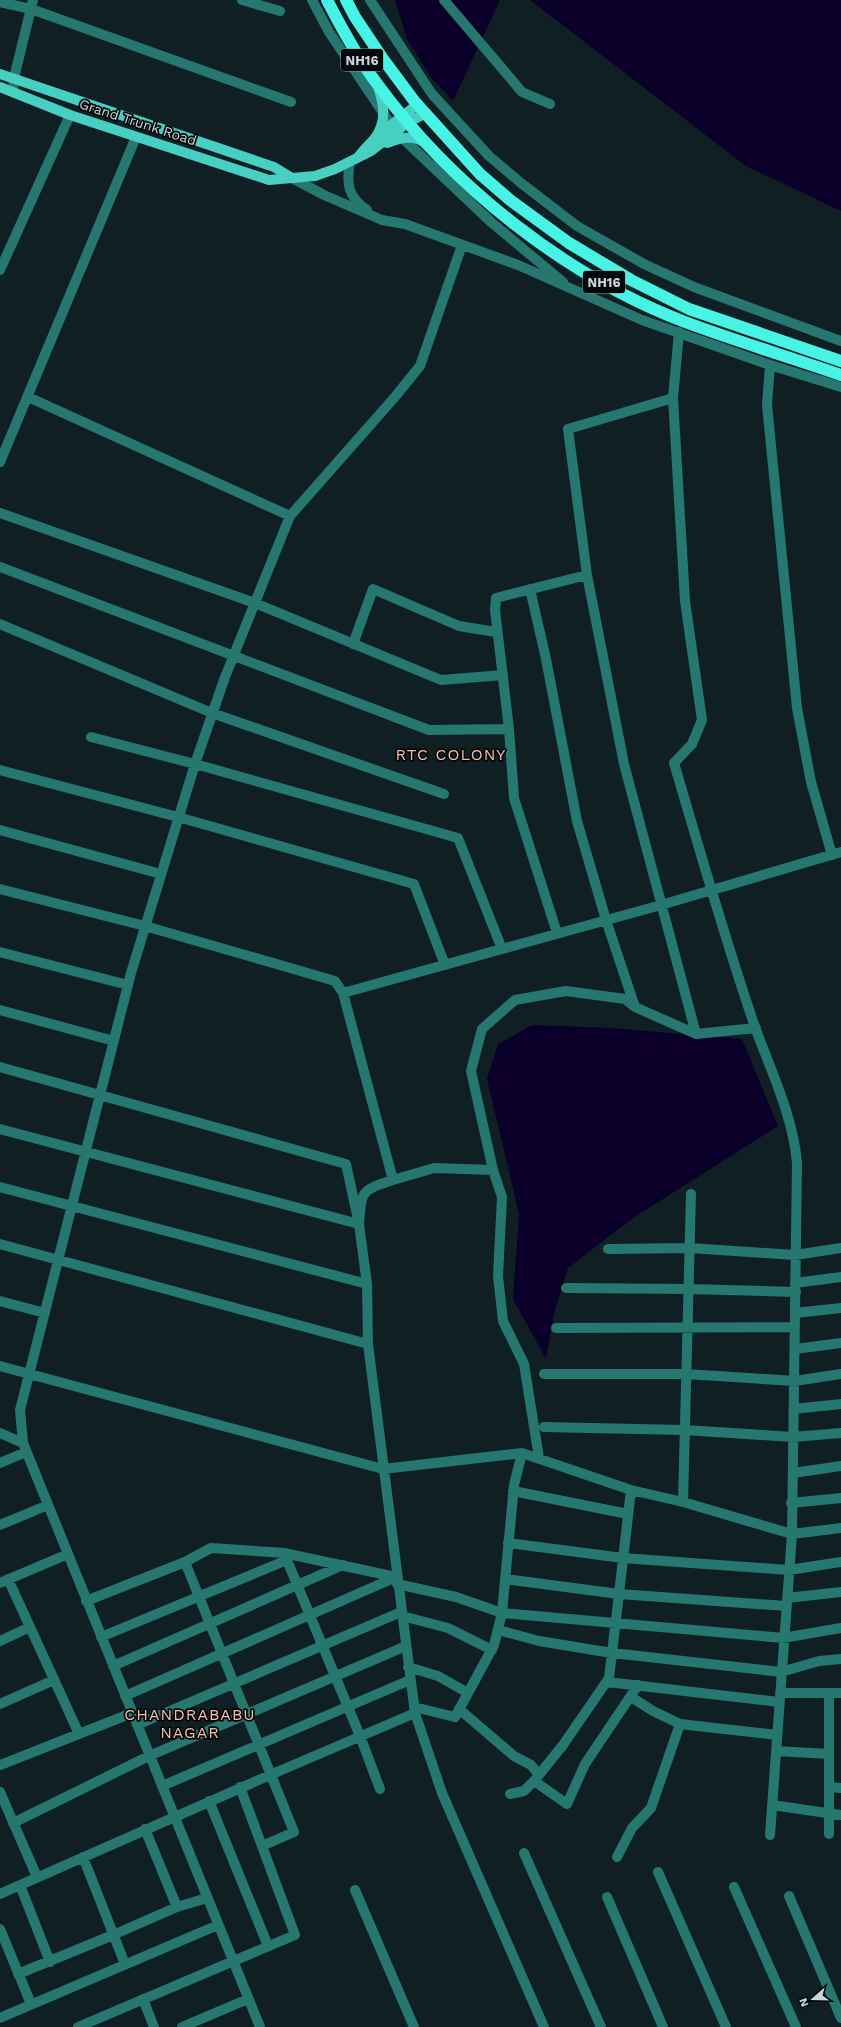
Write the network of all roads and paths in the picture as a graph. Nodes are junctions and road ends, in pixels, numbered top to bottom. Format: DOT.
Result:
graph roads {
  1 [pos="242,0"];
  2 [pos="312,0"];
  3 [pos="327,0"];
  4 [pos="346,0"];
  5 [pos="370,0"];
  6 [pos="444,0"];
  7 [pos="0,2"];
  8 [pos="32,4"];
  9 [pos="280,11"];
  10 [pos="0,74"];
  11 [pos="14,78"];
  12 [pos="377,84"];
  13 [pos="0,87"];
  14 [pos="13,91"];
  15 [pos="291,102"];
  16 [pos="550,104"];
  17 [pos="422,109"];
  18 [pos="383,113"];
  19 [pos="70,115"];
  20 [pos="405,119"];
  21 [pos="396,131"];
  22 [pos="136,137"];
  23 [pos="378,142"];
  24 [pos="432,149"];
  25 [pos="350,162"];
  26 [pos="292,178"];
  27 [pos="382,220"];
  28 [pos="462,245"];
  29 [pos="0,270"];
  30 [pos="572,289"];
  31 [pos="679,332"];
  32 [pos="841,341"];
  33 [pos="841,362"];
  34 [pos="770,365"];
  35 [pos="841,375"];
  36 [pos="841,387"];
  37 [pos="28,397"];
  38 [pos="673,398"];
  39 [pos="0,462"];
  40 [pos="0,513"];
  41 [pos="290,516"];
  42 [pos="0,568"];
  43 [pos="587,575"];
  44 [pos="530,589"];
  45 [pos="255,603"];
  46 [pos="0,624"];
  47 [pos="496,632"];
  48 [pos="353,644"];
  49 [pos="233,657"];
  50 [pos="503,675"];
  51 [pos="212,713"];
  52 [pos="509,729"];
  53 [pos="91,737"];
  54 [pos="195,764"];
  55 [pos="0,770"];
  56 [pos="444,794"];
  57 [pos="178,817"];
  58 [pos="0,830"];
  59 [pos="837,853"];
  60 [pos="161,874"];
  61 [pos="0,889"];
  62 [pos="711,890"];
  63 [pos="662,905"];
  64 [pos="606,920"];
  65 [pos="145,926"];
  66 [pos="557,933"];
  67 [pos="502,949"];
  68 [pos="0,952"];
  69 [pos="445,965"];
  70 [pos="128,985"];
  71 [pos="343,993"];
  72 [pos="635,1007"];
  73 [pos="0,1010"];
  74 [pos="756,1028"];
  75 [pos="696,1034"];
  76 [pos="114,1041"];
  77 [pos="0,1067"];
  78 [pos="101,1094"];
  79 [pos="0,1129"];
  80 [pos="86,1152"];
  81 [pos="493,1170"];
  82 [pos="393,1180"];
  83 [pos="0,1187"];
  84 [pos="691,1194"];
  85 [pos="72,1207"];
  86 [pos="359,1224"];
  87 [pos="0,1244"];
  88 [pos="690,1248"];
  89 [pos="841,1248"];
  90 [pos="608,1249"];
  91 [pos="795,1255"];
  92 [pos="59,1259"];
  93 [pos="841,1277"];
  94 [pos="367,1284"];
  95 [pos="795,1287"];
  96 [pos="566,1288"];
  97 [pos="689,1289"];
  98 [pos="0,1301"];
  99 [pos="841,1308"];
  100 [pos="45,1313"];
  101 [pos="795,1313"];
  102 [pos="795,1327"];
  103 [pos="556,1328"];
  104 [pos="688,1328"];
  105 [pos="841,1343"];
  106 [pos="368,1344"];
  107 [pos="796,1349"];
  108 [pos="0,1366"];
  109 [pos="30,1374"];
  110 [pos="544,1374"];
  111 [pos="686,1374"];
  112 [pos="841,1374"];
  113 [pos="794,1381"];
  114 [pos="841,1404"];
  115 [pos="794,1409"];
  116 [pos="544,1427"];
  117 [pos="685,1430"];
  118 [pos="0,1433"];
  119 [pos="841,1433"];
  120 [pos="793,1437"];
  121 [pos="24,1448"];
  122 [pos="522,1453"];
  123 [pos="539,1458"];
  124 [pos="0,1463"];
  125 [pos="841,1466"];
  126 [pos="383,1469"];
  127 [pos="793,1473"];
  128 [pos="631,1490"];
  129 [pos="513,1491"];
  130 [pos="841,1498"];
  131 [pos="683,1502"];
  132 [pos="791,1503"];
  133 [pos="48,1505"];
  134 [pos="628,1514"];
  135 [pos="0,1525"];
  136 [pos="841,1528"];
  137 [pos="792,1534"];
  138 [pos="508,1543"];
  139 [pos="68,1554"];
  140 [pos="286,1557"];
  141 [pos="623,1558"];
  142 [pos="185,1562"];
  143 [pos="841,1562"];
  144 [pos="342,1565"];
  145 [pos="789,1570"];
  146 [pos="505,1579"];
  147 [pos="397,1580"];
  148 [pos="4,1581"];
  149 [pos="298,1585"];
  150 [pos="841,1592"];
  151 [pos="619,1594"];
  152 [pos="199,1596"];
  153 [pos="86,1601"];
  154 [pos="787,1602"];
  155 [pos="502,1613"];
  156 [pos="402,1614"];
  157 [pos="310,1615"];
  158 [pos="616,1623"];
  159 [pos="210,1624"];
  160 [pos="30,1627"];
  161 [pos="841,1628"];
  162 [pos="498,1630"];
  163 [pos="101,1636"];
  164 [pos="783,1638"];
  165 [pos="0,1641"];
  166 [pos="323,1646"];
  167 [pos="406,1646"];
  168 [pos="492,1650"];
  169 [pos="222,1653"];
  170 [pos="612,1653"];
  171 [pos="841,1658"];
  172 [pos="113,1666"];
  173 [pos="408,1667"];
  174 [pos="781,1672"];
  175 [pos="335,1676"];
  176 [pos="54,1680"];
  177 [pos="410,1680"];
  178 [pos="607,1682"];
  179 [pos="234,1684"];
  180 [pos="638,1686"];
  181 [pos="468,1693"];
  182 [pos="829,1693"];
  183 [pos="841,1693"];
  184 [pos="125,1696"];
  185 [pos="631,1697"];
  186 [pos="780,1698"];
  187 [pos="0,1704"];
  188 [pos="348,1707"];
  189 [pos="459,1709"];
  190 [pos="414,1710"];
  191 [pos="132,1713"];
  192 [pos="246,1714"];
  193 [pos="680,1724"];
  194 [pos="137,1725"];
  195 [pos="79,1734"];
  196 [pos="777,1735"];
  197 [pos="360,1736"];
  198 [pos="259,1745"];
  199 [pos="776,1751"];
  200 [pos="829,1754"];
  201 [pos="150,1756"];
  202 [pos="0,1764"];
  203 [pos="537,1778"];
  204 [pos="162,1786"];
  205 [pos="829,1787"];
  206 [pos="240,1788"];
  207 [pos="841,1788"];
  208 [pos="380,1789"];
  209 [pos="0,1792"];
  210 [pos="510,1794"];
  211 [pos="209,1801"];
  212 [pos="772,1805"];
  213 [pos="829,1813"];
  214 [pos="841,1815"];
  215 [pos="174,1816"];
  216 [pos="13,1823"];
  217 [pos="145,1829"];
  218 [pos="829,1834"];
  219 [pos="770,1835"];
  220 [pos="262,1846"];
  221 [pos="524,1853"];
  222 [pos="83,1857"];
  223 [pos="617,1857"];
  224 [pos="658,1872"];
  225 [pos="37,1877"];
  226 [pos="20,1885"];
  227 [pos="734,1887"];
  228 [pos="355,1890"];
  229 [pos="0,1894"];
  230 [pos="607,1896"];
  231 [pos="789,1896"];
  232 [pos="207,1898"];
  233 [pos="177,1907"];
  234 [pos="218,1925"];
  235 [pos="0,1929"];
  236 [pos="114,1935"];
  237 [pos="268,1946"];
  238 [pos="233,1961"];
  239 [pos="50,1962"];
  240 [pos="125,1964"];
  241 [pos="18,1974"];
  242 [pos="143,1999"];
  243 [pos="248,1999"];
  244 [pos="31,2004"];
  245 [pos="0,2018"];
  246 [pos="841,2018"];
  247 [pos="78,2027"];
  248 [pos="154,2027"];
  249 [pos="182,2027"];
  250 [pos="260,2027"];
  251 [pos="414,2027"];
  252 [pos="544,2027"];
  253 [pos="600,2027"];
  254 [pos="663,2027"];
  255 [pos="726,2027"];
  256 [pos="796,2027"];
  1 -- 9 [label="street"];
  2 -- 18 [label="street"];
  3 -- 12 [label="highway, NH16"];
  4 -- 17 [label="highway, NH16"];
  5 -- 32 [label="street"];
  6 -- 16 [label="street"];
  7 -- 8 [label="street"];
  8 -- 11 [label="street"];
  8 -- 15 [label="street"];
  10 -- 11 [label="main road"];
  11 -- 14 [label="street"];
  11 -- 26 [label="main road"];
  12 -- 18 [label="main road"];
  12 -- 20 [label="highway, NH16"];
  13 -- 14 [label="main road, Grand Trunk Road"];
  14 -- 19 [label="main road, Grand Trunk Road"];
  17 -- 20 [label="main road"];
  17 -- 33 [label="highway, NH16"];
  18 -- 21 [label="street"];
  18 -- 23 [label="main road"];
  19 -- 22 [label="main road, Grand Trunk Road"];
  19 -- 29 [label="street"];
  20 -- 21 [label="main road"];
  20 -- 24 [label="highway, NH16"];
  21 -- 23 [label="main road"];
  21 -- 23 [label="main road"];
  21 -- 24 [label="main road"];
  21 -- 30 [label="street"];
  22 -- 26 [label="main road, Grand Trunk Road"];
  22 -- 37 [label="street"];
  23 -- 25 [label="main road"];
  24 -- 35 [label="highway, NH16"];
  25 -- 26 [label="main road"];
  25 -- 27 [label="street"];
  26 -- 27 [label="street"];
  27 -- 28 [label="street"];
  28 -- 30 [label="street"];
  28 -- 41 [label="street"];
  30 -- 31 [label="street"];
  31 -- 34 [label="street"];
  31 -- 38 [label="street"];
  34 -- 36 [label="street"];
  34 -- 59 [label="street"];
  37 -- 39 [label="street"];
  37 -- 41 [label="street"];
  38 -- 43 [label="street"];
  38 -- 62 [label="street"];
  40 -- 45 [label="street"];
  41 -- 45 [label="street"];
  42 -- 49 [label="street"];
  43 -- 44 [label="street"];
  43 -- 63 [label="street"];
  44 -- 47 [label="street"];
  44 -- 64 [label="street"];
  45 -- 48 [label="street"];
  45 -- 49 [label="street"];
  46 -- 51 [label="street"];
  47 -- 48 [label="street"];
  47 -- 50 [label="street"];
  48 -- 50 [label="street"];
  49 -- 51 [label="street"];
  49 -- 52 [label="street"];
  50 -- 52 [label="street"];
  51 -- 54 [label="street"];
  51 -- 56 [label="street"];
  52 -- 66 [label="street"];
  53 -- 54 [label="street"];
  54 -- 57 [label="street"];
  54 -- 67 [label="street"];
  55 -- 57 [label="street"];
  57 -- 60 [label="street"];
  57 -- 69 [label="street"];
  58 -- 60 [label="street"];
  59 -- 62 [label="street"];
  60 -- 65 [label="street"];
  61 -- 65 [label="street"];
  62 -- 63 [label="street"];
  62 -- 74 [label="street"];
  63 -- 64 [label="street"];
  63 -- 75 [label="street"];
  64 -- 66 [label="street"];
  64 -- 72 [label="street"];
  65 -- 70 [label="street"];
  65 -- 71 [label="street"];
  66 -- 67 [label="street"];
  67 -- 69 [label="street"];
  68 -- 70 [label="street"];
  69 -- 71 [label="street"];
  70 -- 76 [label="street"];
  71 -- 82 [label="street"];
  72 -- 75 [label="street"];
  72 -- 81 [label="street"];
  73 -- 76 [label="street"];
  74 -- 75 [label="street"];
  74 -- 91 [label="street"];
  76 -- 78 [label="street"];
  77 -- 78 [label="street"];
  78 -- 80 [label="street"];
  78 -- 86 [label="street"];
  79 -- 80 [label="street"];
  80 -- 85 [label="street"];
  80 -- 86 [label="street"];
  81 -- 82 [label="street"];
  81 -- 123 [label="street"];
  82 -- 86 [label="street"];
  83 -- 85 [label="street"];
  84 -- 88 [label="street"];
  85 -- 92 [label="street"];
  85 -- 94 [label="street"];
  86 -- 94 [label="street"];
  87 -- 92 [label="street"];
  88 -- 90 [label="street"];
  88 -- 91 [label="street"];
  88 -- 97 [label="street"];
  89 -- 91 [label="street"];
  91 -- 95 [label="street"];
  92 -- 100 [label="street"];
  92 -- 106 [label="street"];
  93 -- 95 [label="street"];
  94 -- 106 [label="street"];
  95 -- 97 [label="street"];
  95 -- 101 [label="street"];
  96 -- 97 [label="street"];
  97 -- 104 [label="street"];
  98 -- 100 [label="street"];
  99 -- 101 [label="street"];
  100 -- 109 [label="street"];
  101 -- 102 [label="street"];
  102 -- 104 [label="street"];
  102 -- 107 [label="street"];
  103 -- 104 [label="street"];
  104 -- 111 [label="street"];
  105 -- 107 [label="street"];
  106 -- 126 [label="street"];
  107 -- 113 [label="street"];
  108 -- 109 [label="street"];
  109 -- 121 [label="street"];
  109 -- 126 [label="street"];
  110 -- 111 [label="street"];
  111 -- 113 [label="street"];
  111 -- 117 [label="street"];
  112 -- 113 [label="street"];
  113 -- 115 [label="street"];
  114 -- 115 [label="street"];
  115 -- 120 [label="street"];
  116 -- 117 [label="street"];
  117 -- 120 [label="street"];
  117 -- 131 [label="street"];
  118 -- 121 [label="street"];
  119 -- 120 [label="street"];
  120 -- 127 [label="street"];
  121 -- 124 [label="street"];
  121 -- 133 [label="street"];
  122 -- 123 [label="street"];
  122 -- 126 [label="street"];
  122 -- 129 [label="street"];
  123 -- 128 [label="street"];
  125 -- 127 [label="street"];
  126 -- 147 [label="street"];
  127 -- 132 [label="street"];
  128 -- 131 [label="street"];
  128 -- 134 [label="street"];
  129 -- 134 [label="street"];
  129 -- 138 [label="street"];
  130 -- 132 [label="street"];
  131 -- 137 [label="street"];
  132 -- 137 [label="street"];
  133 -- 135 [label="street"];
  133 -- 139 [label="street"];
  134 -- 141 [label="street"];
  136 -- 137 [label="street"];
  137 -- 145 [label="street"];
  138 -- 141 [label="street"];
  138 -- 146 [label="street"];
  139 -- 148 [label="street"];
  139 -- 153 [label="street"];
  140 -- 142 [label="street"];
  140 -- 144 [label="street"];
  140 -- 149 [label="street"];
  140 -- 152 [label="street"];
  141 -- 145 [label="street"];
  141 -- 151 [label="street"];
  142 -- 152 [label="street"];
  142 -- 153 [label="street"];
  143 -- 145 [label="street"];
  144 -- 147 [label="street"];
  144 -- 149 [label="street"];
  145 -- 154 [label="street"];
  146 -- 151 [label="street"];
  146 -- 155 [label="street"];
  147 -- 155 [label="street"];
  147 -- 156 [label="street"];
  147 -- 157 [label="street"];
  148 -- 160 [label="street"];
  149 -- 157 [label="street"];
  149 -- 159 [label="street"];
  150 -- 154 [label="street"];
  151 -- 154 [label="street"];
  151 -- 158 [label="street"];
  152 -- 159 [label="street"];
  152 -- 163 [label="street"];
  153 -- 163 [label="street"];
  154 -- 164 [label="street"];
  155 -- 158 [label="street"];
  155 -- 162 [label="street"];
  156 -- 166 [label="street"];
  156 -- 167 [label="street"];
  156 -- 168 [label="street"];
  157 -- 166 [label="street"];
  157 -- 169 [label="street"];
  158 -- 164 [label="street"];
  158 -- 170 [label="street"];
  159 -- 169 [label="street"];
  159 -- 172 [label="street"];
  160 -- 165 [label="street"];
  160 -- 176 [label="street"];
  161 -- 164 [label="street"];
  162 -- 168 [label="street"];
  162 -- 170 [label="street"];
  163 -- 172 [label="street"];
  164 -- 174 [label="street"];
  166 -- 175 [label="street"];
  166 -- 179 [label="street"];
  167 -- 173 [label="street"];
  167 -- 175 [label="street"];
  168 -- 181 [label="street"];
  169 -- 179 [label="street"];
  169 -- 184 [label="street"];
  170 -- 174 [label="street"];
  170 -- 178 [label="street"];
  171 -- 174 [label="street"];
  172 -- 184 [label="street"];
  173 -- 177 [label="street"];
  173 -- 181 [label="street"];
  174 -- 186 [label="street"];
  175 -- 188 [label="street"];
  175 -- 192 [label="street"];
  176 -- 187 [label="street"];
  176 -- 195 [label="street"];
  177 -- 188 [label="street"];
  177 -- 190 [label="street"];
  178 -- 180 [label="street"];
  178 -- 203 [label="street"];
  179 -- 192 [label="street"];
  179 -- 194 [label="street"];
  180 -- 185 [label="street"];
  180 -- 186 [label="street"];
  181 -- 189 [label="street"];
  182 -- 183 [label="street"];
  182 -- 186 [label="street"];
  182 -- 200 [label="street"];
  184 -- 191 [label="street"];
  185 -- 193 [label="street"];
  185 -- 203 [label="street"];
  186 -- 196 [label="street"];
  188 -- 197 [label="street"];
  188 -- 198 [label="street"];
  189 -- 190 [label="street"];
  189 -- 203 [label="street"];
  190 -- 197 [label="street"];
  190 -- 252 [label="street"];
  191 -- 194 [label="street"];
  191 -- 195 [label="street"];
  192 -- 198 [label="street"];
  192 -- 201 [label="street"];
  193 -- 196 [label="street"];
  193 -- 223 [label="street"];
  194 -- 201 [label="street"];
  195 -- 202 [label="street"];
  196 -- 199 [label="street"];
  197 -- 206 [label="street"];
  197 -- 208 [label="street"];
  198 -- 204 [label="street"];
  198 -- 220 [label="street"];
  199 -- 200 [label="street"];
  199 -- 212 [label="street"];
  200 -- 205 [label="street"];
  201 -- 204 [label="street"];
  201 -- 216 [label="street"];
  203 -- 210 [label="street"];
  204 -- 215 [label="street"];
  205 -- 207 [label="street"];
  205 -- 213 [label="street"];
  206 -- 211 [label="street"];
  206 -- 220 [label="street"];
  209 -- 216 [label="street"];
  211 -- 215 [label="street"];
  211 -- 237 [label="street"];
  212 -- 213 [label="street"];
  212 -- 219 [label="street"];
  213 -- 214 [label="street"];
  213 -- 218 [label="street"];
  215 -- 217 [label="street"];
  215 -- 232 [label="street"];
  216 -- 225 [label="street"];
  217 -- 222 [label="street"];
  217 -- 233 [label="street"];
  220 -- 237 [label="street"];
  221 -- 253 [label="street"];
  222 -- 225 [label="street"];
  222 -- 236 [label="street"];
  224 -- 255 [label="street"];
  225 -- 226 [label="street"];
  226 -- 229 [label="street"];
  226 -- 239 [label="street"];
  227 -- 256 [label="street"];
  228 -- 251 [label="street"];
  230 -- 254 [label="street"];
  231 -- 246 [label="street"];
  232 -- 233 [label="street"];
  232 -- 234 [label="street"];
  233 -- 236 [label="street"];
  234 -- 238 [label="street"];
  234 -- 240 [label="street"];
  235 -- 241 [label="street"];
  236 -- 239 [label="street"];
  236 -- 240 [label="street"];
  237 -- 238 [label="street"];
  238 -- 242 [label="street"];
  238 -- 243 [label="street"];
  239 -- 241 [label="street"];
  240 -- 244 [label="street"];
  241 -- 244 [label="street"];
  242 -- 247 [label="street"];
  242 -- 248 [label="street"];
  243 -- 249 [label="street"];
  243 -- 250 [label="street"];
  244 -- 245 [label="street"];
}
